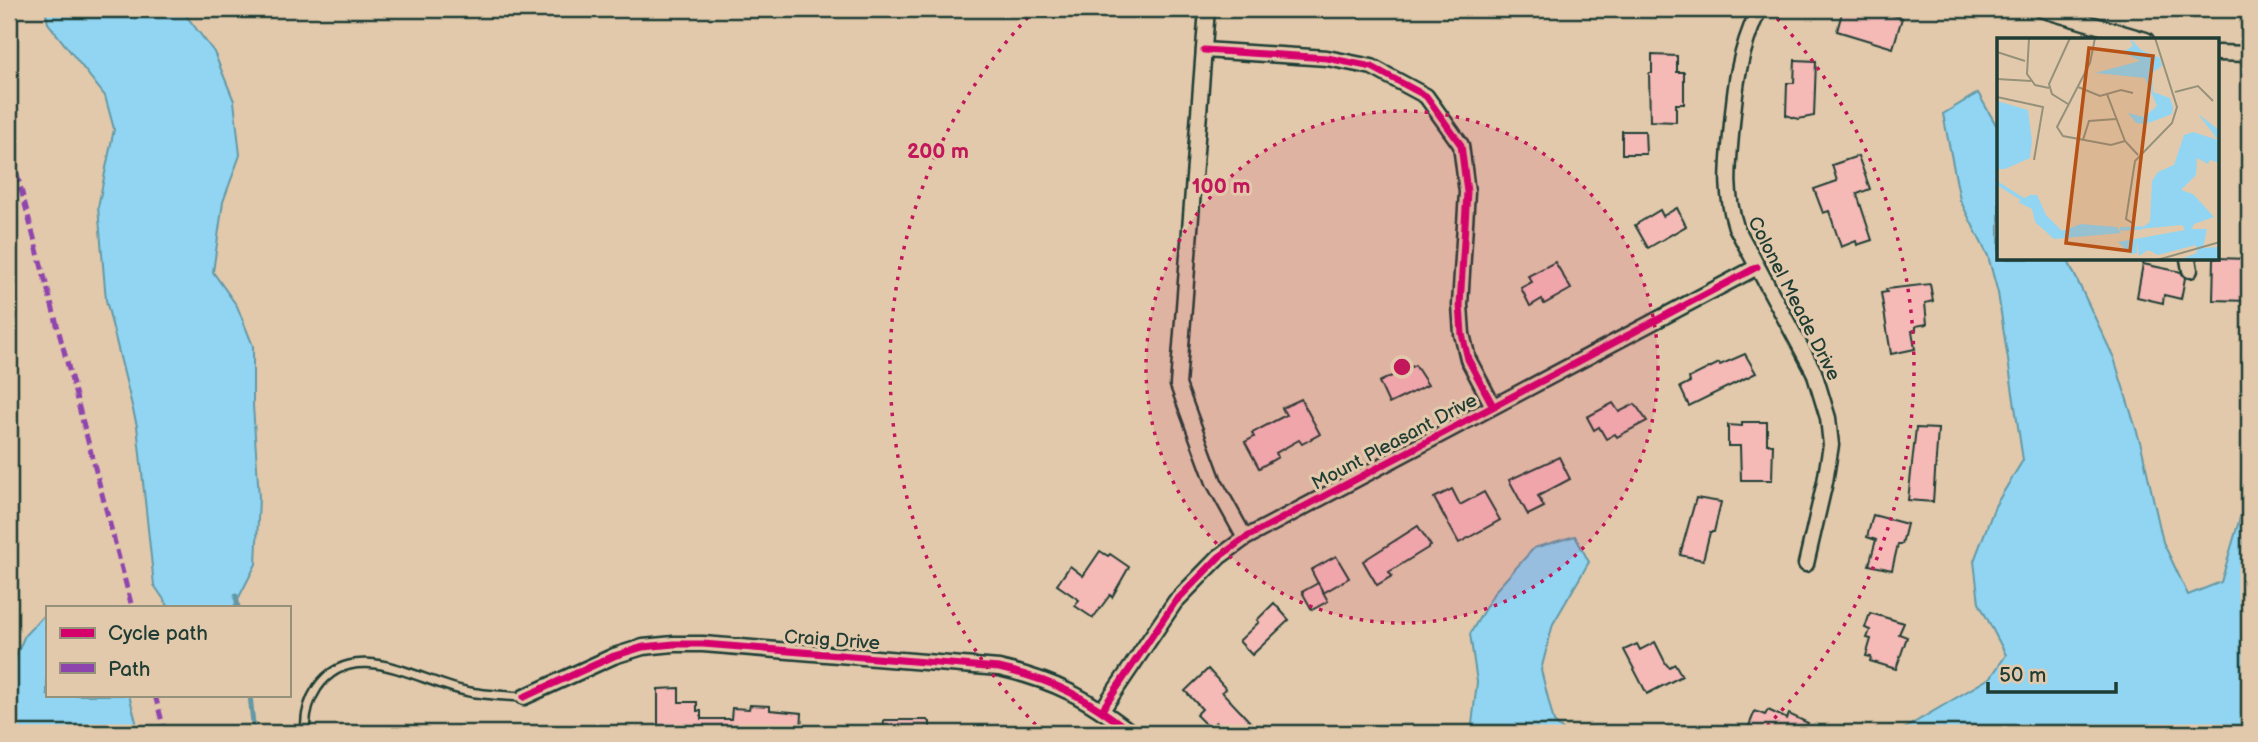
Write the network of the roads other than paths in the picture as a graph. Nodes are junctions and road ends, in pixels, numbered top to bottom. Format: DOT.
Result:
graph roads {
  1 [pos="1207,9"];
  2 [pos="1759,9"];
  3 [pos="2040,9"];
  4 [pos="2139,38"];
  5 [pos="1204,50"];
  6 [pos="2220,53"];
  7 [pos="2249,54"];
  8 [pos="1757,267"];
  9 [pos="1493,406"];
  10 [pos="1245,538"];
  11 [pos="1806,564"];
  12 [pos="524,697"];
  13 [pos="1102,710"];
  14 [pos="306,733"];
  15 [pos="1132,733"];
  1 -- 5 [label="street"];
  2 -- 8 [label="street, Colonel Meade Drive"];
  3 -- 4 [label="street"];
  5 -- 9 [label="street"];
  5 -- 10 [label="street"];
  6 -- 7 [label="street"];
  8 -- 9 [label="street, Mount Pleasant Drive"];
  8 -- 11 [label="street, Colonel Meade Drive"];
  9 -- 10 [label="street, Mount Pleasant Drive"];
  10 -- 13 [label="street, Mount Pleasant Drive"];
  12 -- 13 [label="street, Craig Drive"];
  12 -- 14 [label="lane"];
  13 -- 15 [label="street, Craig Drive"];
}
